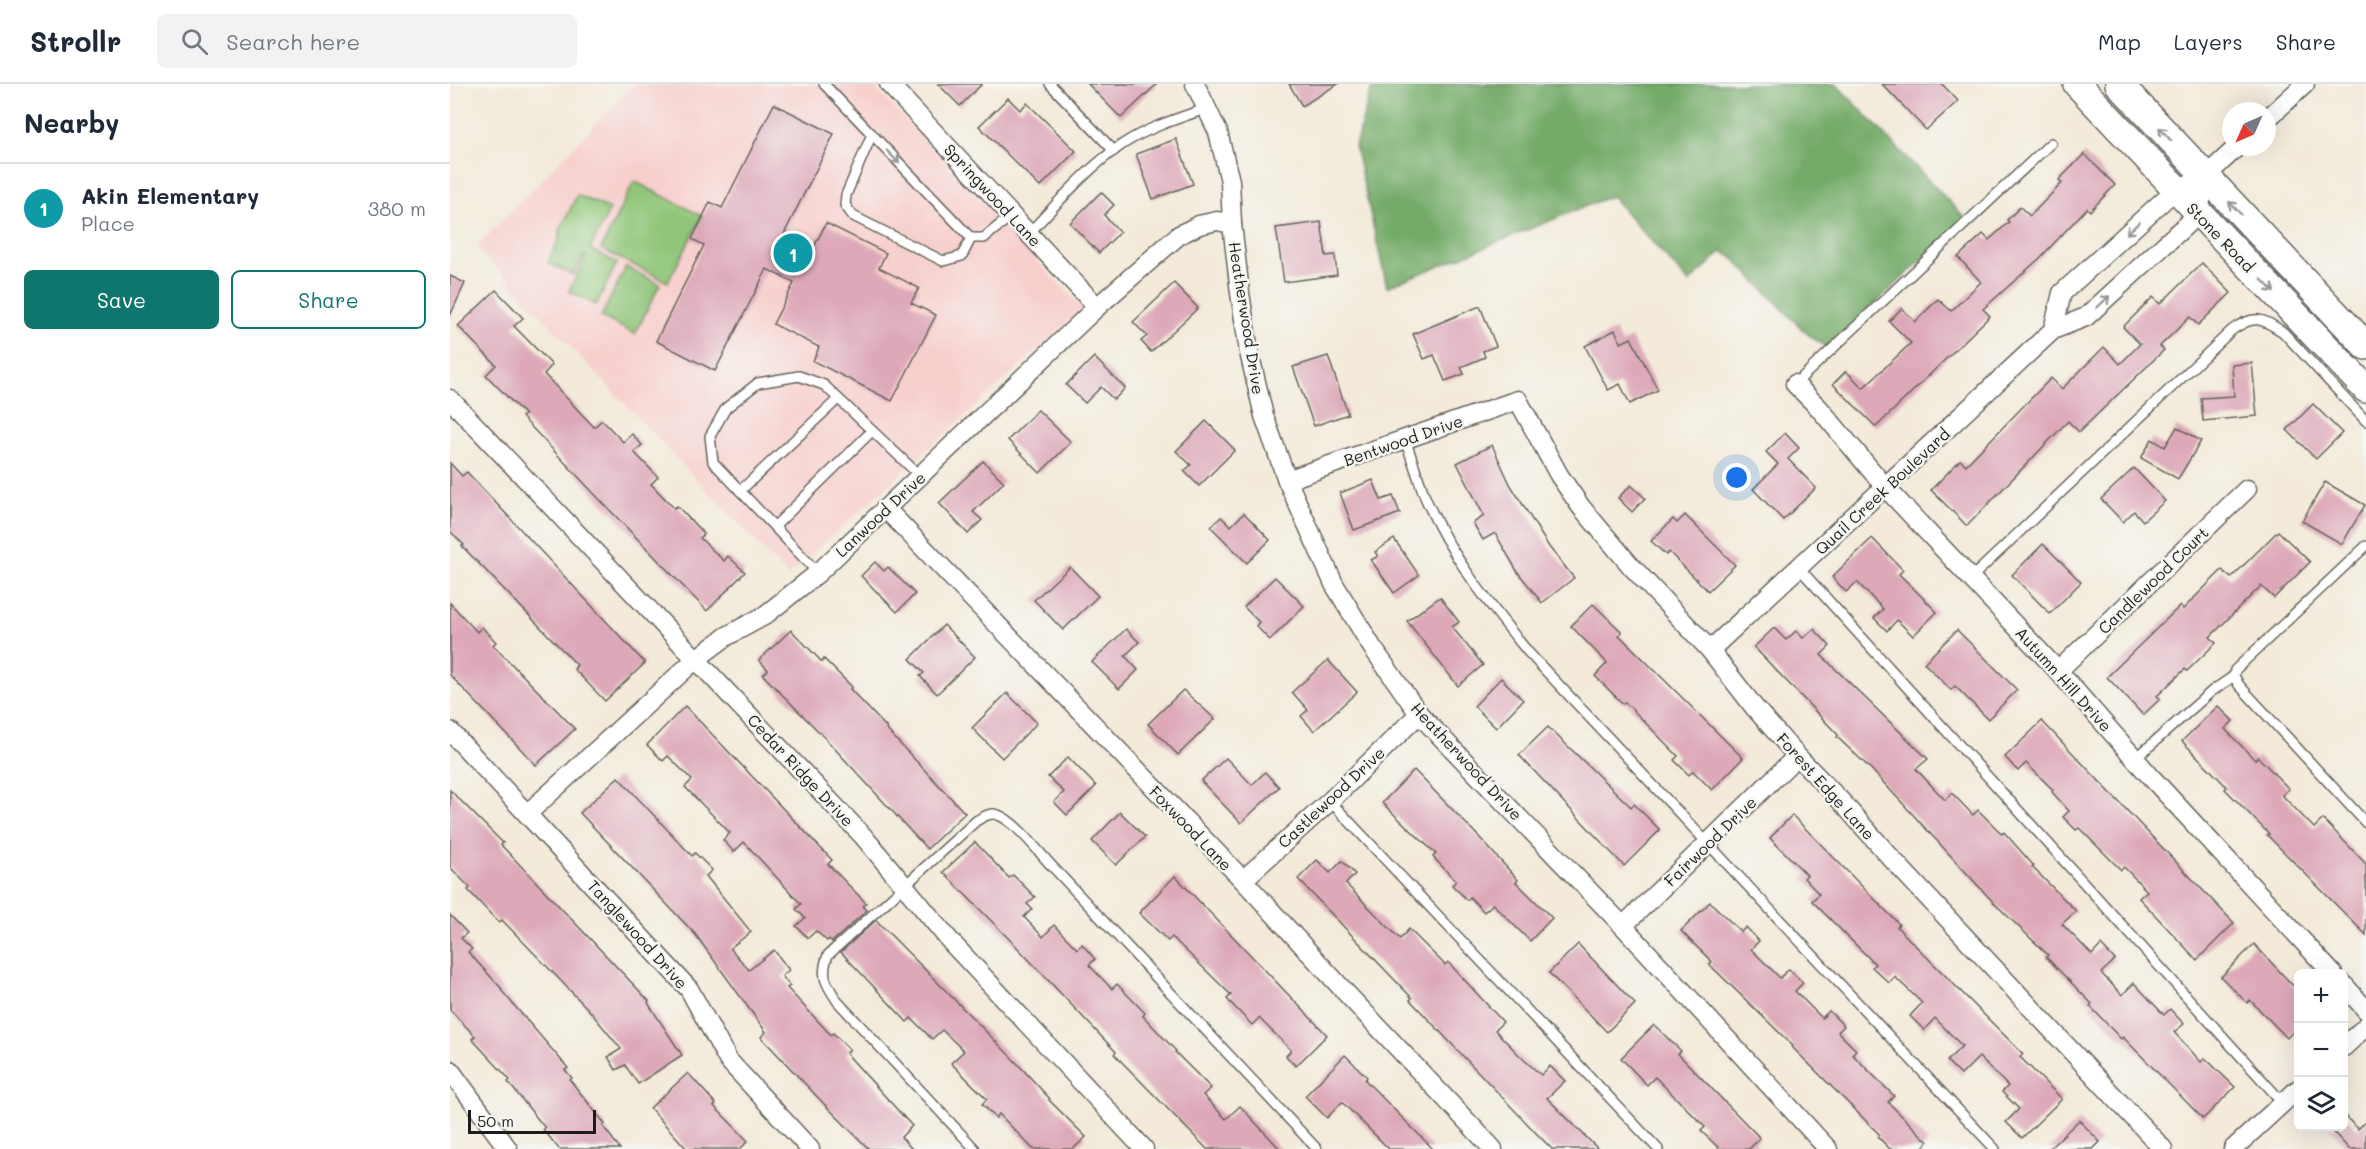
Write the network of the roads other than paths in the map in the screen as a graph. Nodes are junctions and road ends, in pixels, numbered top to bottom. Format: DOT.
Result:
graph roads {
  1 [pos="824,84"];
  2 [pos="889,84"];
  3 [pos="1050,84"];
  4 [pos="1195,84"];
  5 [pos="2077,84"];
  6 [pos="2119,84"];
  7 [pos="2305,84"];
  8 [pos="1208,108"];
  9 [pos="2276,111"];
  10 [pos="872,134"];
  11 [pos="2051,142"];
  12 [pos="1114,152"];
  13 [pos="2227,156"];
  14 [pos="2205,177"];
  15 [pos="2176,189"];
  16 [pos="2199,213"];
  17 [pos="1012,215"];
  18 [pos="1232,224"];
  19 [pos="1029,233"];
  20 [pos="971,238"];
  21 [pos="1097,307"];
  22 [pos="2053,330"];
  23 [pos="2366,346"];
  24 [pos="1795,384"];
  25 [pos="2366,389"];
  26 [pos="450,399"];
  27 [pos="838,399"];
  28 [pos="1518,400"];
  29 [pos="2366,421"];
  30 [pos="872,431"];
  31 [pos="1405,440"];
  32 [pos="920,476"];
  33 [pos="1287,480"];
  34 [pos="1886,488"];
  35 [pos="2247,489"];
  36 [pos="740,491"];
  37 [pos="886,509"];
  38 [pos="775,526"];
  39 [pos="2366,546"];
  40 [pos="1799,568"];
  41 [pos="818,573"];
  42 [pos="1971,578"];
  43 [pos="1710,650"];
  44 [pos="696,659"];
  45 [pos="2058,671"];
  46 [pos="2234,676"];
  47 [pos="1419,714"];
  48 [pos="450,731"];
  49 [pos="1797,756"];
  50 [pos="2135,759"];
  51 [pos="1330,801"];
  52 [pos="527,814"];
  53 [pos="2366,823"];
  54 [pos="1708,843"];
  55 [pos="1243,880"];
  56 [pos="905,886"];
  57 [pos="1623,926"];
  58 [pos="2328,969"];
  59 [pos="2348,990"];
  60 [pos="2366,1010"];
  61 [pos="2366,1026"];
  62 [pos="2348,1042"];
  63 [pos="450,1070"];
  64 [pos="2294,1093"];
  65 [pos="2283,1103"];
  66 [pos="1131,1145"];
  67 [pos="508,1149"];
  68 [pos="810,1149"];
  69 [pos="975,1149"];
  70 [pos="1317,1149"];
  71 [pos="1493,1149"];
  72 [pos="1658,1149"];
  73 [pos="1828,1149"];
  74 [pos="1995,1149"];
  75 [pos="2163,1149"];
  76 [pos="2233,1149"];
  1 -- 10 [label="lane"];
  2 -- 17 [label="street, Springwood Lane"];
  3 -- 12 [label="lane"];
  4 -- 8 [label="street, Heatherwood Drive"];
  5 -- 15 [label="main road, Stone Road"];
  14 -- 6 [label="main road, Stone Road, one-way"];
  7 -- 9 [label="street"];
  8 -- 12 [label="lane"];
  8 -- 18 [label="street, Heatherwood Drive"];
  10 -- 20 [label="lane, one-way"];
  10 -- 20 [label="lane"];
  11 -- 24 [label="lane"];
  12 -- 19 [label="lane"];
  13 -- 14 [label="street"];
  14 -- 15 [label="street"];
  14 -- 16 [label="street"];
  23 -- 14 [label="main road, Stone Road, one-way"];
  15 -- 16 [label="main road, Stone Road"];
  15 -- 22 [label="street, one-way"];
  22 -- 16 [label="street, Quail Creek Boulevard, one-way"];
  16 -- 25 [label="main road, Stone Road, one-way"];
  17 -- 19 [label="street, Springwood Lane"];
  17 -- 20 [label="lane"];
  18 -- 21 [label="street, Lanwood Drive"];
  18 -- 33 [label="street, Heatherwood Drive"];
  19 -- 21 [label="street, Springwood Lane"];
  21 -- 32 [label="street, Lanwood Drive"];
  22 -- 34 [label="street, Quail Creek Boulevard"];
  24 -- 34 [label="street, Autumn Hill Drive"];
  26 -- 44 [label="street, Cedar Ridge Drive"];
  27 -- 30 [label="lane"];
  27 -- 36 [label="lane"];
  27 -- 36 [label="lane"];
  28 -- 31 [label="street, Bentwood Drive"];
  28 -- 43 [label="street, Forest Edge Lane"];
  29 -- 42 [label="lane"];
  30 -- 32 [label="lane"];
  30 -- 38 [label="lane"];
  31 -- 33 [label="street, Bentwood Drive"];
  31 -- 54 [label="lane"];
  32 -- 37 [label="street, Lanwood Drive"];
  33 -- 47 [label="street, Heatherwood Drive"];
  34 -- 40 [label="street, Quail Creek Boulevard"];
  34 -- 42 [label="street, Autumn Hill Drive"];
  35 -- 45 [label="street, Candlewood Court"];
  36 -- 38 [label="lane"];
  37 -- 41 [label="street, Lanwood Drive"];
  37 -- 55 [label="street, Foxwood Lane"];
  38 -- 41 [label="lane"];
  39 -- 46 [label="lane"];
  40 -- 43 [label="street, Quail Creek Boulevard"];
  40 -- 65 [label="lane"];
  41 -- 44 [label="street, Lanwood Drive"];
  42 -- 45 [label="street, Autumn Hill Drive"];
  43 -- 49 [label="street, Forest Edge Lane"];
  44 -- 52 [label="street, Lanwood Drive"];
  44 -- 56 [label="street, Cedar Ridge Drive"];
  45 -- 50 [label="street, Autumn Hill Drive"];
  46 -- 50 [label="lane"];
  46 -- 53 [label="lane"];
  47 -- 51 [label="street, Castlewood Drive"];
  47 -- 57 [label="street, Heatherwood Drive"];
  48 -- 52 [label="street, Tanglewood Drive"];
  49 -- 54 [label="street, Fairwood Drive"];
  49 -- 75 [label="street, Forest Edge Lane"];
  50 -- 58 [label="street, Autumn Hill Drive"];
  51 -- 55 [label="street, Castlewood Drive"];
  51 -- 72 [label="lane"];
  52 -- 68 [label="street, Tanglewood Drive"];
  54 -- 57 [label="street, Fairwood Drive"];
  54 -- 74 [label="lane"];
  55 -- 71 [label="street, Foxwood Lane"];
  56 -- 66 [label="street, Cedar Ridge Drive"];
  56 -- 69 [label="lane"];
  56 -- 70 [label="lane"];
  57 -- 73 [label="street, Heatherwood Drive"];
  59 -- 60 [label="street"];
  61 -- 62 [label="street"];
  63 -- 67 [label="street"];
  64 -- 65 [label="street"];
  65 -- 76 [label="street"];
}
